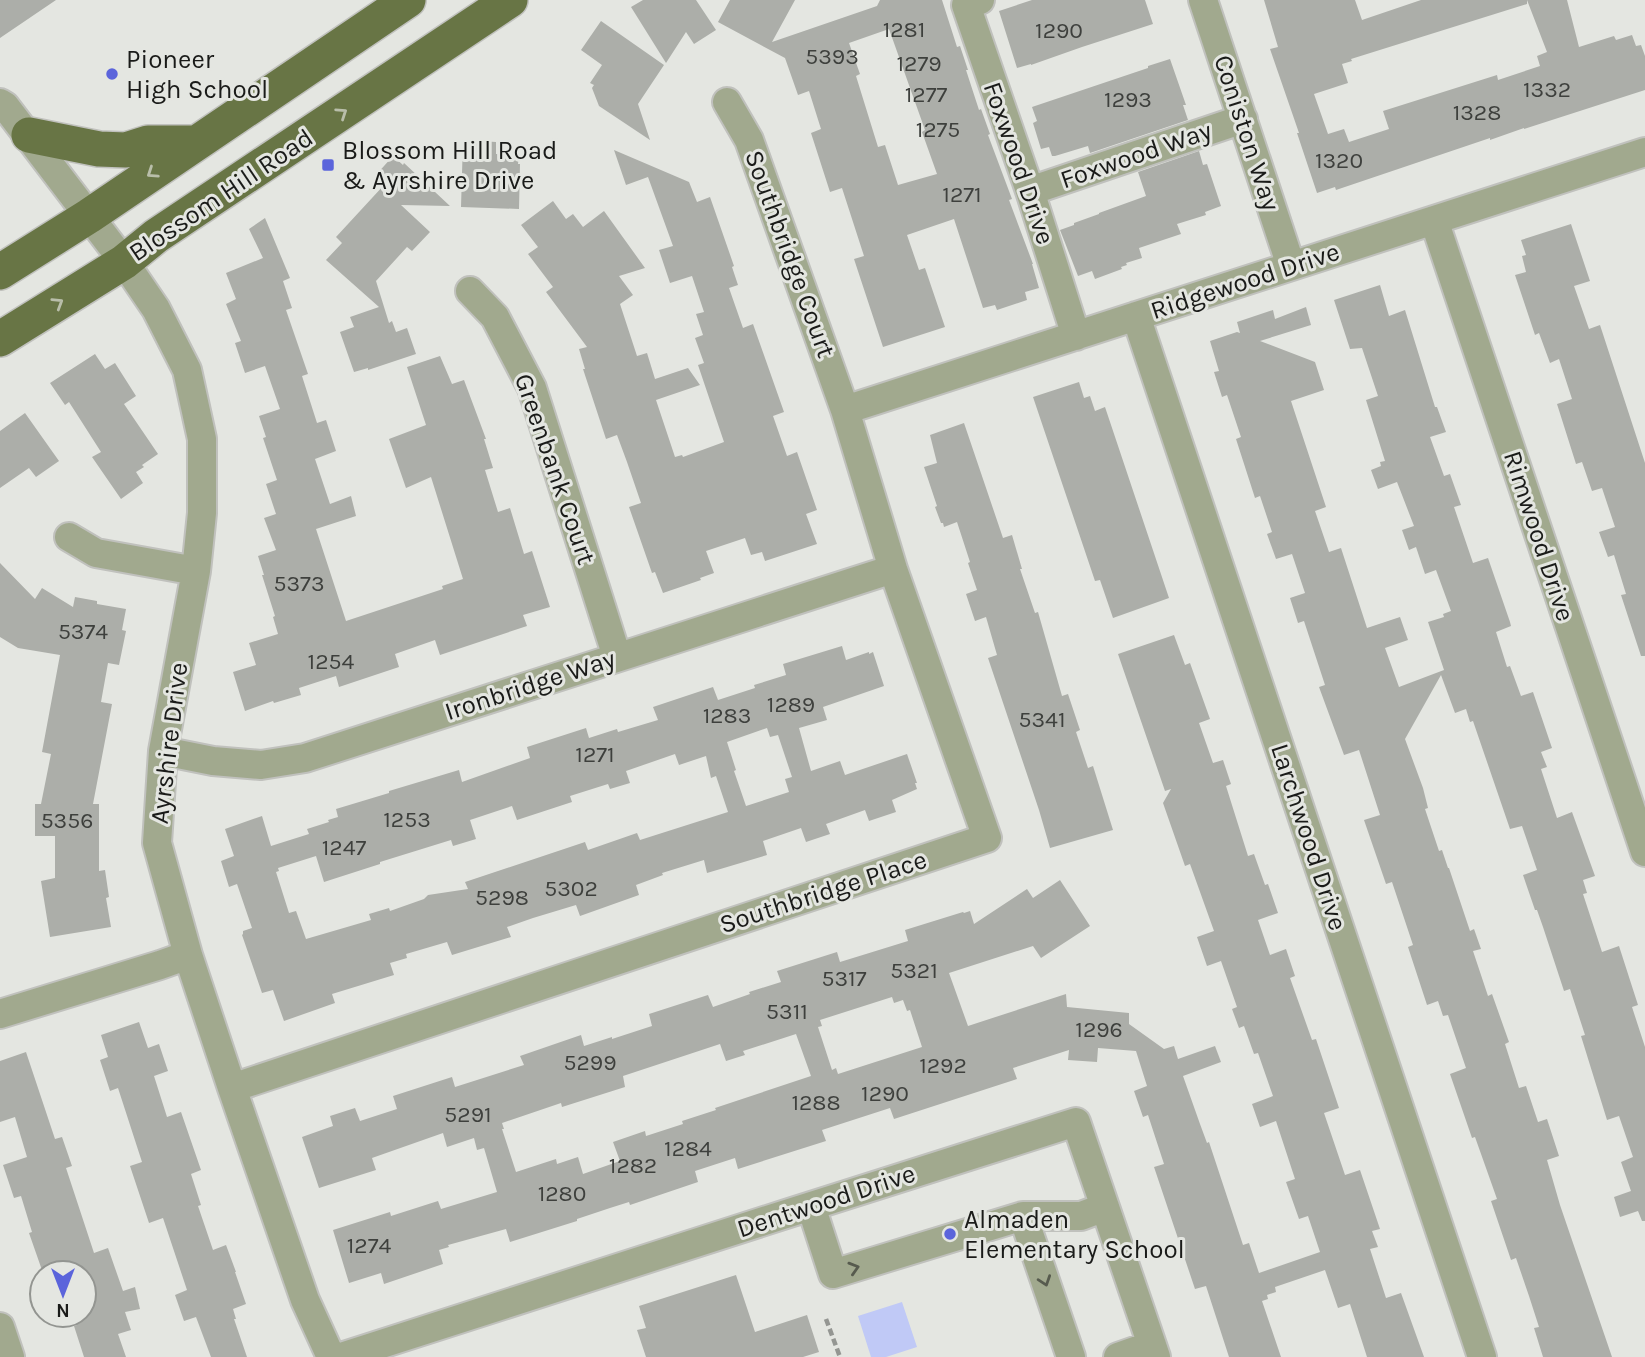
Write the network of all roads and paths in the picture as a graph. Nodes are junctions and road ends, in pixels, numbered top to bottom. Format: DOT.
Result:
graph roads {
  1 [pos="408,0"];
  2 [pos="510,0"];
  3 [pos="980,0"];
  4 [pos="1203,0"];
  5 [pos="0,103"];
  6 [pos="727,103"];
  7 [pos="1243,119"];
  8 [pos="29,135"];
  9 [pos="196,143"];
  10 [pos="1645,152"];
  11 [pos="1030,191"];
  12 [pos="89,216"];
  13 [pos="1434,220"];
  14 [pos="124,262"];
  15 [pos="1291,266"];
  16 [pos="0,272"];
  17 [pos="470,291"];
  18 [pos="1136,316"];
  19 [pos="1076,336"];
  20 [pos="0,339"];
  21 [pos="845,410"];
  22 [pos="69,537"];
  23 [pos="893,569"];
  24 [pos="196,571"];
  25 [pos="617,657"];
  26 [pos="163,751"];
  27 [pos="1645,852"];
  28 [pos="188,955"];
  29 [pos="0,1014"];
  30 [pos="232,1088"];
  31 [pos="811,1206"];
  32 [pos="1105,1207"];
  33 [pos="1023,1216"];
  34 [pos="826,1319"];
  35 [pos="0,1327"];
  36 [pos="1154,1351"];
  37 [pos="10,1357"];
  38 [pos="331,1357"];
  39 [pos="341,1357"];
  40 [pos="839,1357"];
  41 [pos="1071,1357"];
  42 [pos="1118,1357"];
  43 [pos="1482,1357"];
  1 -- 9 [label="main road"];
  14 -- 2 [label="main road, Blossom Hill Road, one-way"];
  3 -- 11 [label="street, Foxwood Drive"];
  4 -- 7 [label="street, Coniston Way"];
  5 -- 8 [label="street, Ayrshire Drive"];
  6 -- 21 [label="street, Southbridge Court"];
  7 -- 11 [label="street, Foxwood Way"];
  7 -- 15 [label="street, Coniston Way"];
  8 -- 9 [label="main road"];
  8 -- 12 [label="street, Ayrshire Drive"];
  9 -- 12 [label="main road, one-way"];
  10 -- 13 [label="street, Ridgewood Drive"];
  11 -- 19 [label="street, Foxwood Drive"];
  12 -- 14 [label="street, Ayrshire Drive"];
  12 -- 16 [label="main road"];
  13 -- 15 [label="street, Ridgewood Drive"];
  13 -- 27 [label="street, Rimwood Drive"];
  20 -- 14 [label="main road, Blossom Hill Road, one-way"];
  14 -- 24 [label="street, Ayrshire Drive"];
  15 -- 18 [label="street, Ridgewood Drive"];
  17 -- 25 [label="street, Greenbank Court"];
  18 -- 19 [label="street, Ridgewood Drive"];
  18 -- 43 [label="street, Larchwood Drive"];
  19 -- 21 [label="street, Ridgewood Drive"];
  21 -- 23 [label="street, Southbridge Place"];
  22 -- 24 [label="street"];
  23 -- 25 [label="street, Ironbridge Way"];
  23 -- 30 [label="street, Southbridge Place"];
  24 -- 26 [label="street, Ayrshire Drive"];
  25 -- 26 [label="street, Ironbridge Way"];
  26 -- 28 [label="street, Ayrshire Drive"];
  28 -- 29 [label="street"];
  28 -- 30 [label="street, Ayrshire Drive"];
  30 -- 38 [label="street, Ayrshire Drive"];
  31 -- 32 [label="street, Dentwood Drive"];
  31 -- 33 [label="street, one-way"];
  31 -- 39 [label="street, Dentwood Drive"];
  32 -- 33 [label="street"];
  32 -- 36 [label="street, Dentwood Drive"];
  33 -- 41 [label="street, one-way"];
  34 -- 40 [label="path"];
  35 -- 37 [label="street"];
  36 -- 42 [label="street"];
}
